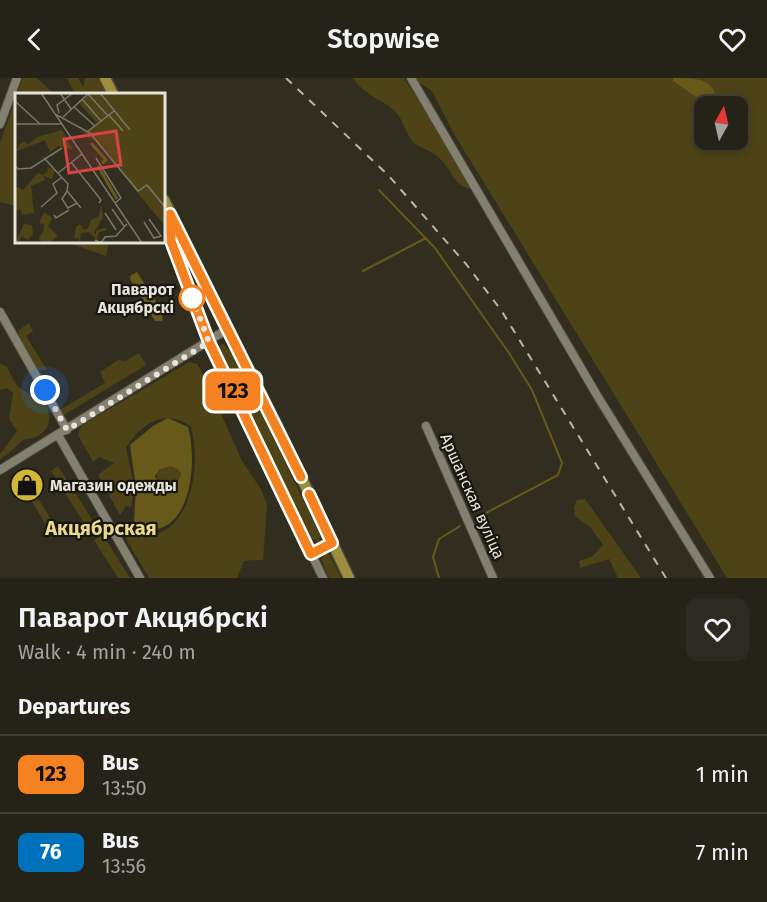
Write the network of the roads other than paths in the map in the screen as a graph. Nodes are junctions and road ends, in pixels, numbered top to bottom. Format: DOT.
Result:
graph roads {
  1 [pos="17,78"];
  2 [pos="105,78"];
  3 [pos="414,82"];
  4 [pos="112,93"];
  5 [pos="0,124"];
  6 [pos="165,202"];
  7 [pos="170,214"];
  8 [pos="0,312"];
  9 [pos="226,330"];
  10 [pos="209,342"];
  11 [pos="426,426"];
  12 [pos="67,430"];
  13 [pos="58,435"];
  14 [pos="0,470"];
  15 [pos="332,543"];
  16 [pos="311,554"];
  17 [pos="140,578"];
  18 [pos="322,578"];
  19 [pos="349,578"];
  20 [pos="493,578"];
  21 [pos="710,578"];
  1 -- 5 [label="street"];
  2 -- 4 [label="main road"];
  3 -- 21 [label="street"];
  6 -- 7 [label="main road"];
  7 -- 9 [label="main road"];
  7 -- 10 [label="street"];
  8 -- 12 [label="street"];
  9 -- 10 [label="street"];
  9 -- 15 [label="main road"];
  10 -- 12 [label="street"];
  10 -- 16 [label="street"];
  11 -- 20 [label="street, Аршанская вуліца"];
  12 -- 13 [label="street"];
  13 -- 14 [label="street"];
  13 -- 17 [label="street"];
  15 -- 16 [label="street"];
  15 -- 19 [label="main road"];
  16 -- 18 [label="street"];
}
